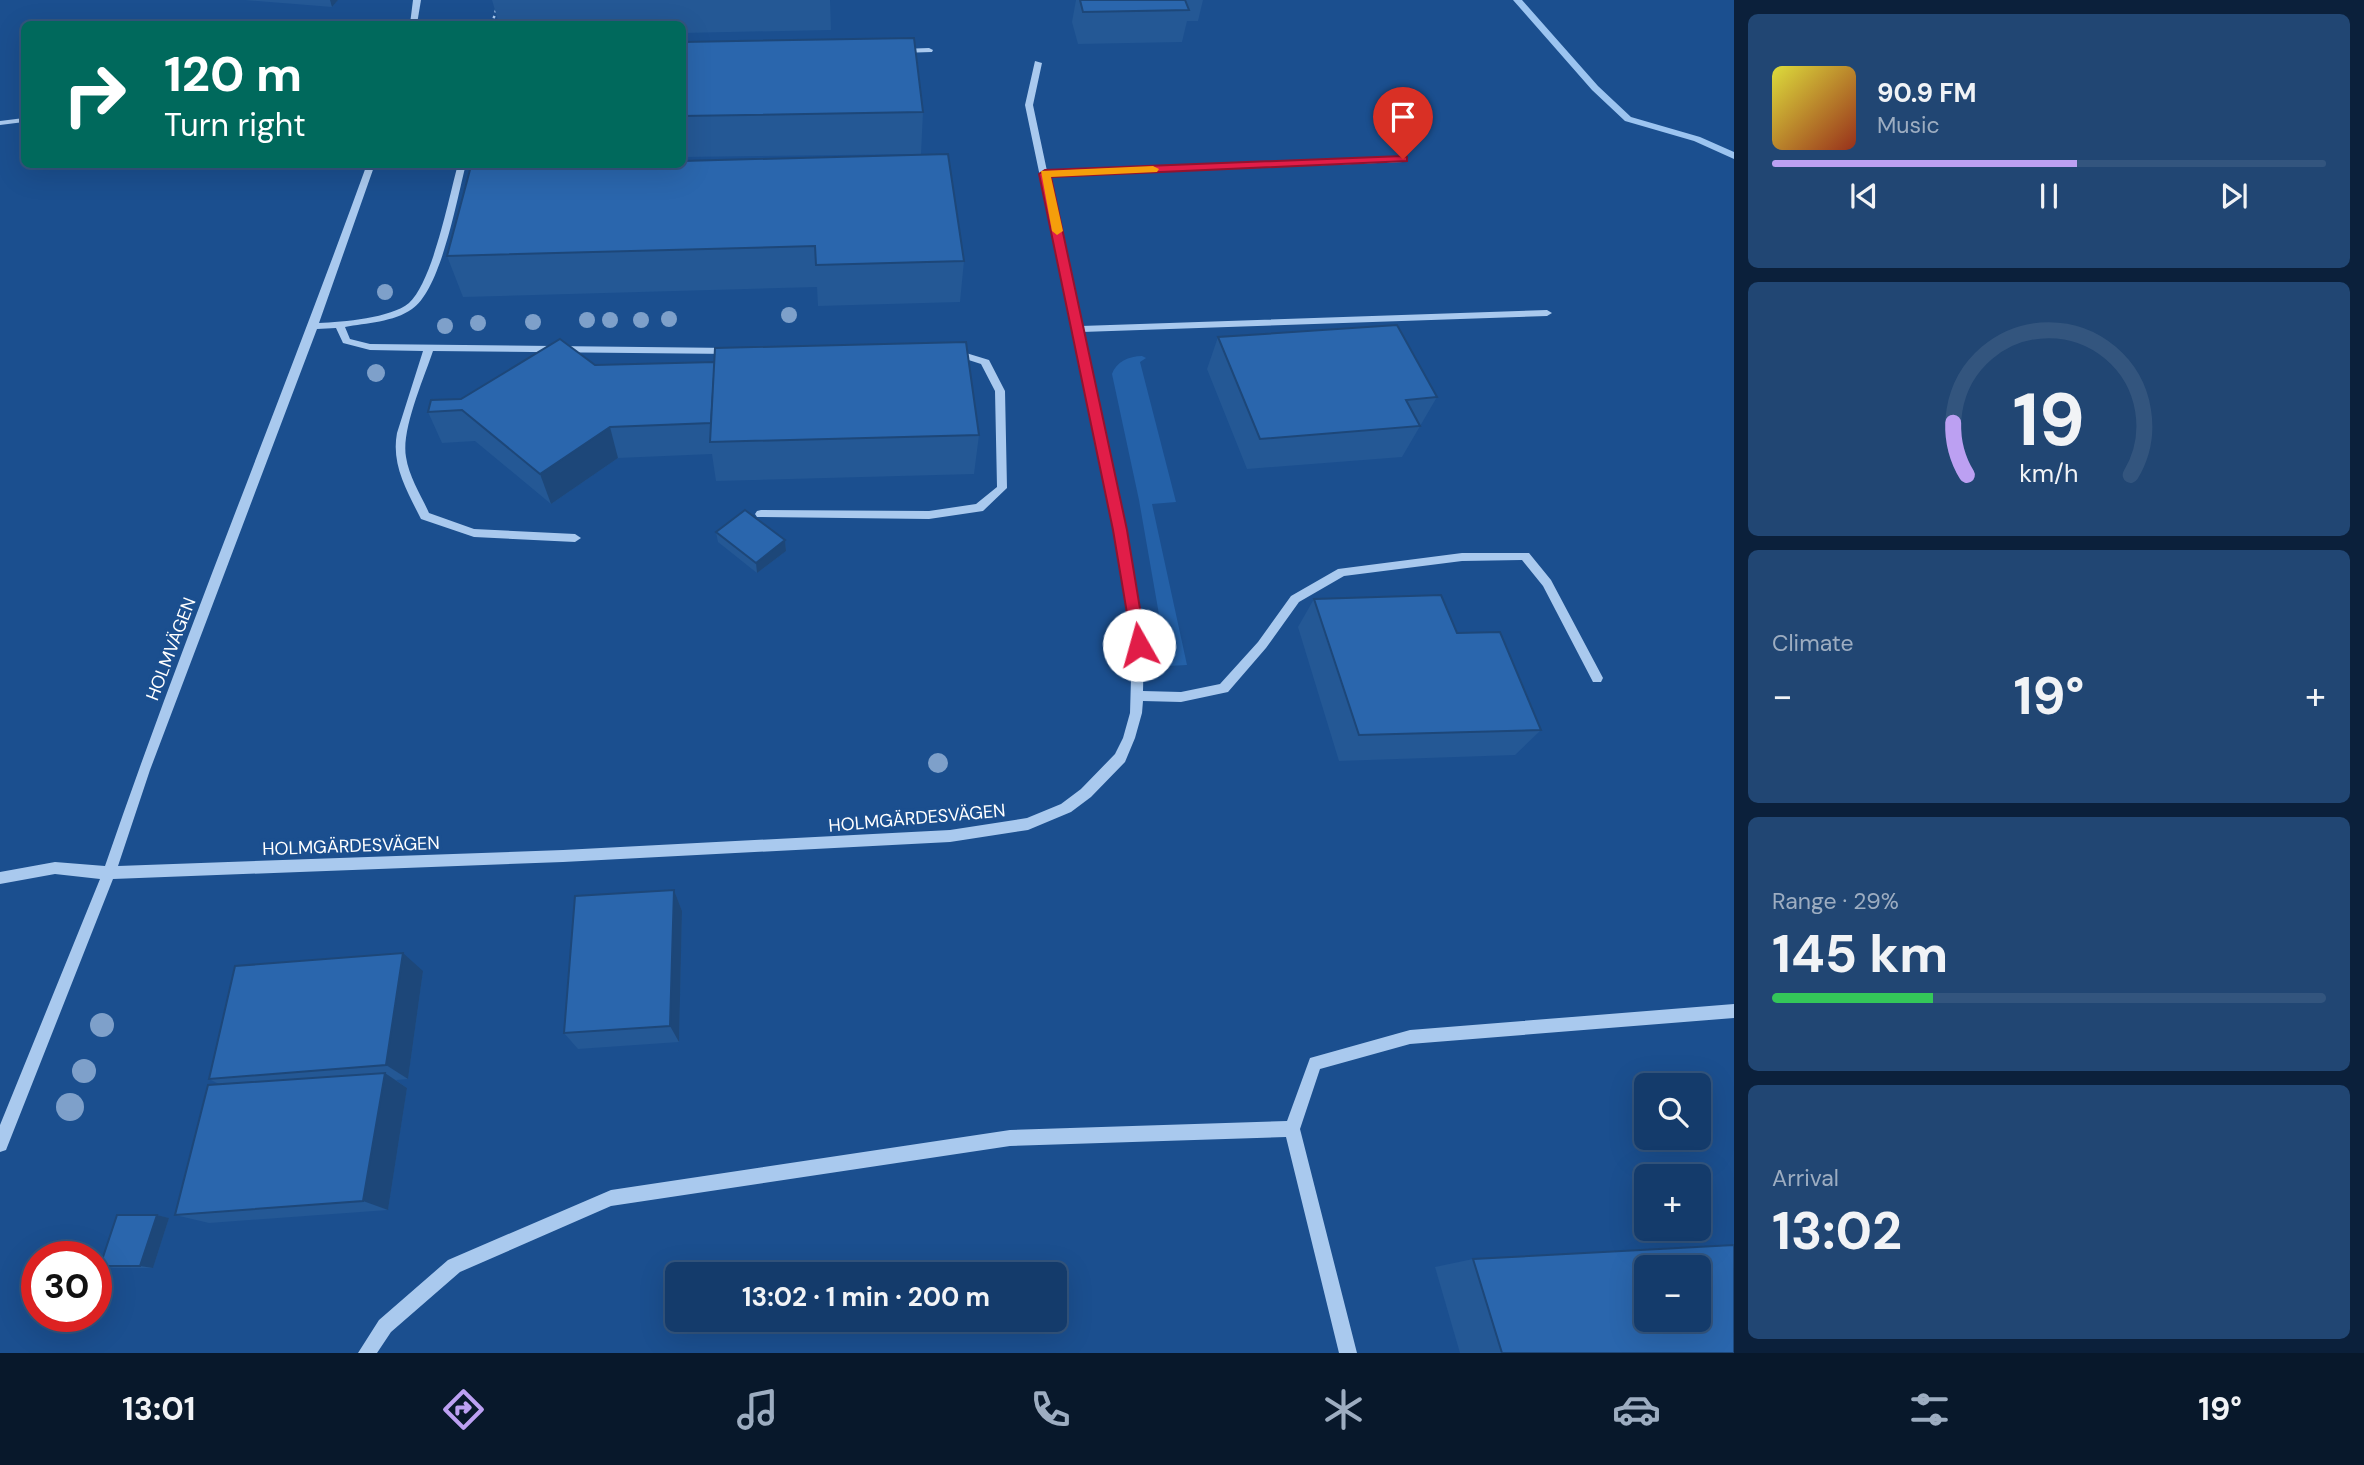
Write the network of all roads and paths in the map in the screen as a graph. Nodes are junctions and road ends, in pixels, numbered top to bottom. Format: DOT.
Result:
graph roads {
  1 [pos="417,0"];
  2 [pos="499,0"];
  3 [pos="414,21"];
  4 [pos="493,21"];
  5 [pos="929,50"];
  6 [pos="887,51"];
  7 [pos="1038,63"];
  8 [pos="21,120"];
  9 [pos="0,123"];
  10 [pos="1403,159"];
  11 [pos="370,168"];
  12 [pos="461,168"];
  13 [pos="1045,174"];
  14 [pos="1547,313"];
  15 [pos="339,325"];
  16 [pos="313,326"];
  17 [pos="1078,329"];
  18 [pos="429,348"];
  19 [pos="751,351"];
  20 [pos="942,352"];
  21 [pos="761,514"];
  22 [pos="575,538"];
  23 [pos="1597,678"];
  24 [pos="1138,696"];
  25 [pos="109,873"];
  26 [pos="0,878"];
  27 [pos="1734,1011"];
  28 [pos="1292,1129"];
  29 [pos="0,1144"];
  30 [pos="367,1353"];
  31 [pos="1348,1353"];
  1 -- 3 [label="street"];
  2 -- 4 [label="path"];
  5 -- 6 [label="street"];
  7 -- 13 [label="street, HOLMGÄRDESVÄGEN"];
  8 -- 9 [label="street"];
  10 -- 13 [label="street"];
  11 -- 16 [label="street, HOLMVÄGEN"];
  12 -- 15 [label="street"];
  13 -- 17 [label="street, HOLMGÄRDESVÄGEN"];
  14 -- 17 [label="street"];
  15 -- 16 [label="street"];
  15 -- 18 [label="street"];
  16 -- 25 [label="street, HOLMVÄGEN"];
  17 -- 24 [label="street, HOLMGÄRDESVÄGEN"];
  18 -- 19 [label="street"];
  18 -- 22 [label="street"];
  20 -- 21 [label="street"];
  23 -- 24 [label="street"];
  24 -- 25 [label="street, HOLMGÄRDESVÄGEN"];
  25 -- 26 [label="street, HOLMGÄRDESVÄGEN"];
  25 -- 29 [label="street, HOLMVÄGEN"];
  27 -- 28 [label="street"];
  28 -- 30 [label="street"];
  28 -- 31 [label="street"];
}
